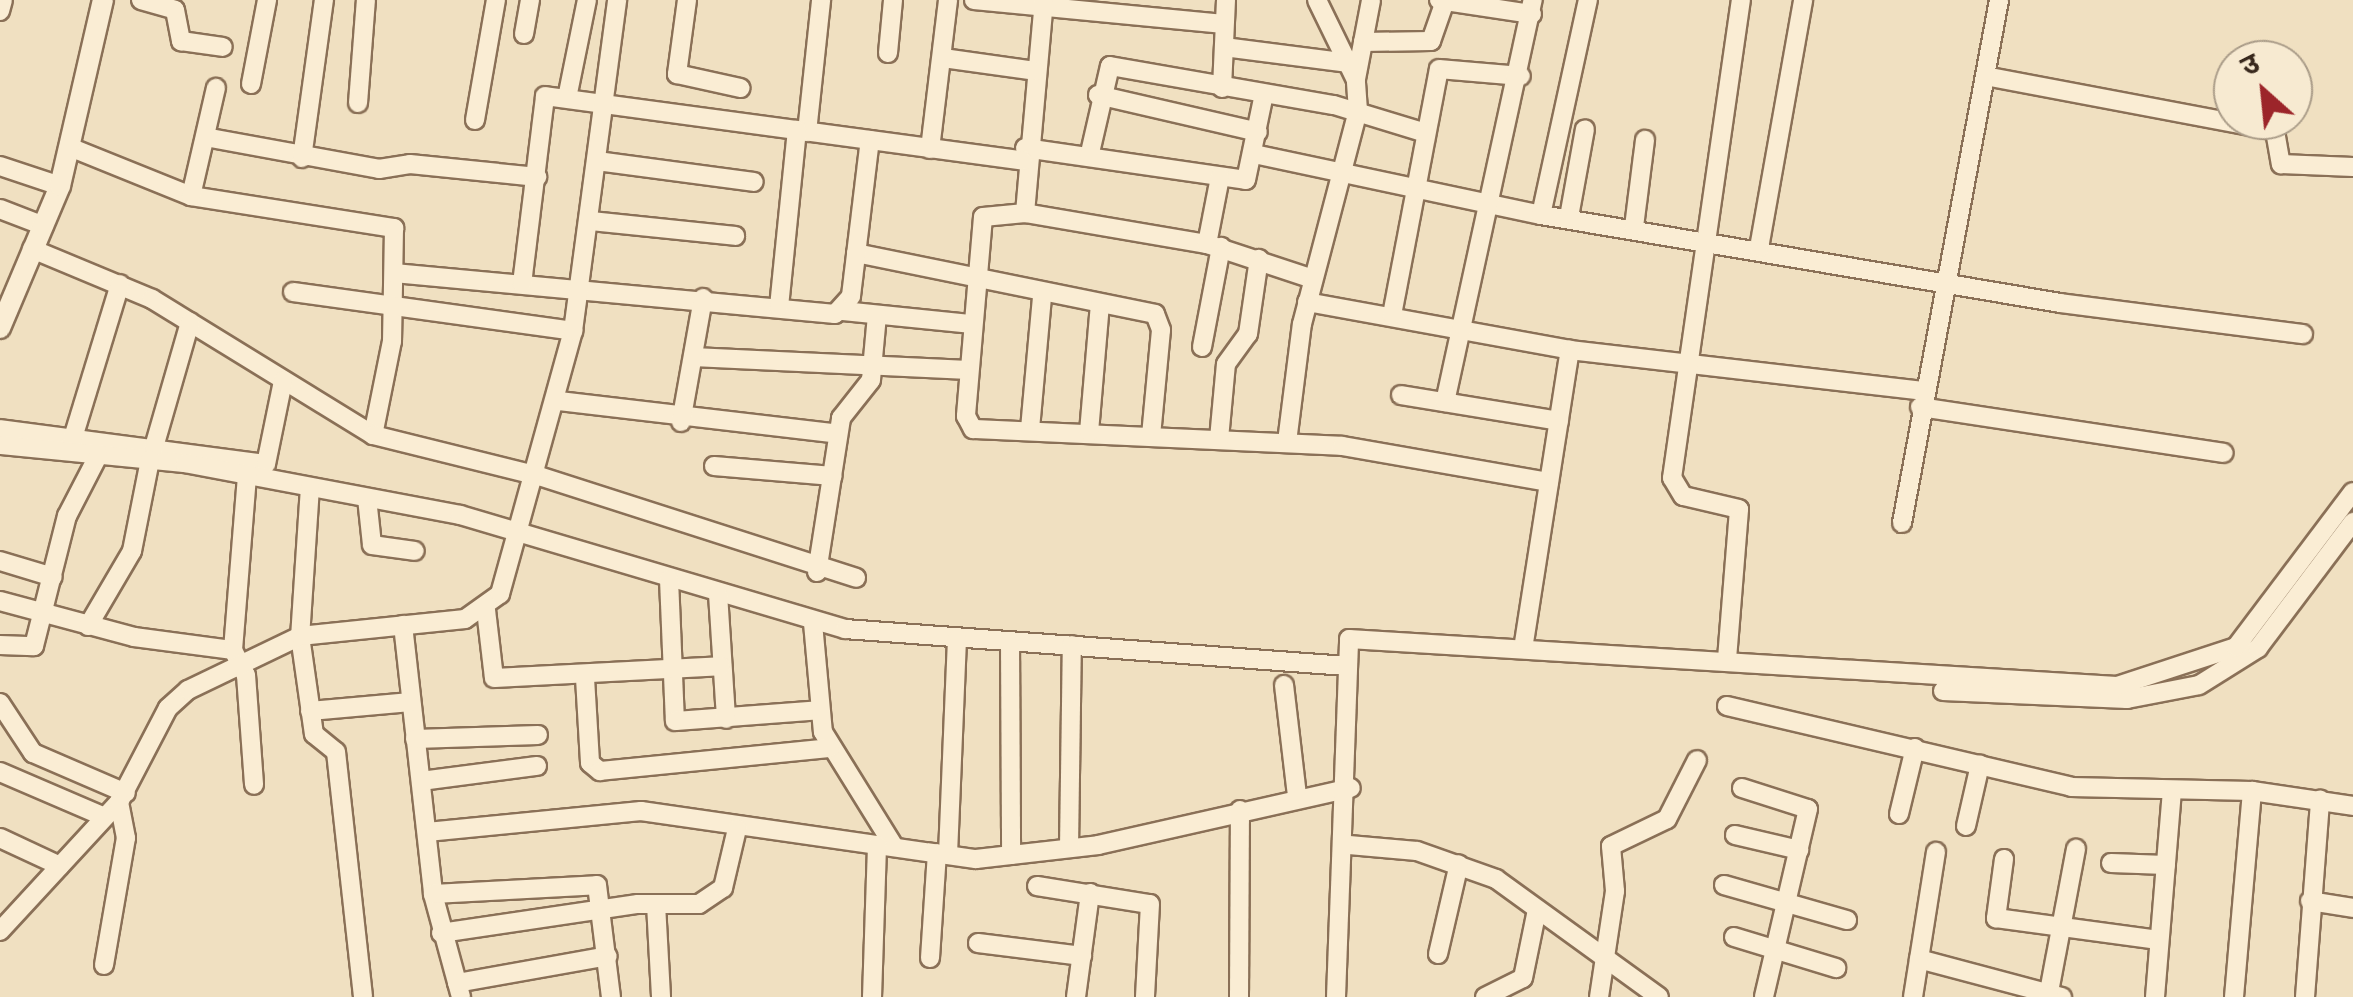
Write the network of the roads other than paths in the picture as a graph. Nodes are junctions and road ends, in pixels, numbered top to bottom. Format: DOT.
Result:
graph roads {
  1 [pos="3,0"];
  2 [pos="104,0"];
  3 [pos="141,0"];
  4 [pos="267,0"];
  5 [pos="324,0"];
  6 [pos="366,0"];
  7 [pos="496,0"];
  8 [pos="530,0"];
  9 [pos="586,0"];
  10 [pos="617,0"];
  11 [pos="687,0"];
  12 [pos="821,0"];
  13 [pos="893,0"];
  14 [pos="948,0"];
  15 [pos="974,0"];
  16 [pos="1226,0"];
  17 [pos="1317,0"];
  18 [pos="1371,0"];
  19 [pos="1442,0"];
  20 [pos="1588,0"];
  21 [pos="1741,0"];
  22 [pos="1803,0"];
  23 [pos="1998,0"];
  24 [pos="1044,4"];
  25 [pos="1533,7"];
  26 [pos="0,11"];
  27 [pos="1224,24"];
  28 [pos="524,34"];
  29 [pos="1363,42"];
  30 [pos="223,47"];
  31 [pos="1224,47"];
  32 [pos="888,53"];
  33 [pos="942,58"];
  34 [pos="1036,71"];
  35 [pos="1352,71"];
  36 [pos="1521,76"];
  37 [pos="1985,76"];
  38 [pos="691,80"];
  39 [pos="252,84"];
  40 [pos="216,88"];
  41 [pos="740,88"];
  42 [pos="1222,88"];
  43 [pos="1098,94"];
  44 [pos="1264,94"];
  45 [pos="567,98"];
  46 [pos="358,103"];
  47 [pos="601,104"];
  48 [pos="1358,111"];
  49 [pos="686,114"];
  50 [pos="475,120"];
  51 [pos="1585,129"];
  52 [pos="802,131"];
  53 [pos="1258,132"];
  54 [pos="1423,132"];
  55 [pos="205,137"];
  56 [pos="870,140"];
  57 [pos="1645,140"];
  58 [pos="72,148"];
  59 [pos="930,149"];
  60 [pos="1024,154"];
  61 [pos="1254,154"];
  62 [pos="1089,157"];
  63 [pos="302,158"];
  64 [pos="597,160"];
  65 [pos="0,166"];
  66 [pos="2353,167"];
  67 [pos="1347,174"];
  68 [pos="536,177"];
  69 [pos="1220,177"];
  70 [pos="754,182"];
  71 [pos="1411,185"];
  72 [pos="60,186"];
  73 [pos="191,196"];
  74 [pos="1485,204"];
  75 [pos="0,209"];
  76 [pos="1026,213"];
  77 [pos="1541,215"];
  78 [pos="1570,217"];
  79 [pos="591,221"];
  80 [pos="44,226"];
  81 [pos="1634,228"];
  82 [pos="736,236"];
  83 [pos="1704,239"];
  84 [pos="1214,246"];
  85 [pos="1759,248"];
  86 [pos="32,249"];
  87 [pos="856,253"];
  88 [pos="1259,260"];
  89 [pos="975,273"];
  90 [pos="394,274"];
  91 [pos="1313,279"];
  92 [pos="1944,280"];
  93 [pos="120,284"];
  94 [pos="522,284"];
  95 [pos="293,292"];
  96 [pos="578,293"];
  97 [pos="1042,296"];
  98 [pos="703,298"];
  99 [pos="1307,302"];
  100 [pos="1100,304"];
  101 [pos="395,306"];
  102 [pos="779,307"];
  103 [pos="843,311"];
  104 [pos="876,315"];
  105 [pos="1392,316"];
  106 [pos="190,322"];
  107 [pos="972,324"];
  108 [pos="0,328"];
  109 [pos="1458,328"];
  110 [pos="573,332"];
  111 [pos="2302,334"];
  112 [pos="1202,348"];
  113 [pos="1570,350"];
  114 [pos="692,357"];
  115 [pos="1685,364"];
  116 [pos="875,366"];
  117 [pos="969,370"];
  118 [pos="283,381"];
  119 [pos="1401,395"];
  120 [pos="1922,399"];
  121 [pos="558,401"];
  122 [pos="1445,402"];
  123 [pos="1559,421"];
  124 [pos="682,422"];
  125 [pos="0,429"];
  126 [pos="1030,429"];
  127 [pos="1089,432"];
  128 [pos="838,434"];
  129 [pos="372,435"];
  130 [pos="1151,435"];
  131 [pos="1219,439"];
  132 [pos="72,440"];
  133 [pos="1286,442"];
  134 [pos="0,445"];
  135 [pos="152,453"];
  136 [pos="2224,453"];
  137 [pos="98,456"];
  138 [pos="714,466"];
  139 [pos="248,475"];
  140 [pos="539,476"];
  141 [pos="833,476"];
  142 [pos="1549,482"];
  143 [pos="310,487"];
  144 [pos="2353,492"];
  145 [pos="367,498"];
  146 [pos="524,522"];
  147 [pos="2353,522"];
  148 [pos="1902,523"];
  149 [pos="415,551"];
  150 [pos="0,562"];
  151 [pos="817,572"];
  152 [pos="52,577"];
  153 [pos="856,578"];
  154 [pos="669,579"];
  155 [pos="718,594"];
  156 [pos="0,601"];
  157 [pos="486,610"];
  158 [pos="44,615"];
  159 [pos="813,622"];
  160 [pos="403,625"];
  161 [pos="88,626"];
  162 [pos="300,636"];
  163 [pos="958,638"];
  164 [pos="1010,642"];
  165 [pos="0,645"];
  166 [pos="1072,645"];
  167 [pos="1523,649"];
  168 [pos="237,654"];
  169 [pos="1345,655"];
  170 [pos="1727,659"];
  171 [pos="722,666"];
  172 [pos="670,671"];
  173 [pos="585,678"];
  174 [pos="1284,685"];
  175 [pos="1943,690"];
  176 [pos="411,702"];
  177 [pos="0,703"];
  178 [pos="1727,706"];
  179 [pos="820,710"];
  180 [pos="310,711"];
  181 [pos="726,719"];
  182 [pos="538,734"];
  183 [pos="416,739"];
  184 [pos="830,748"];
  185 [pos="1915,748"];
  186 [pos="1697,760"];
  187 [pos="1980,765"];
  188 [pos="537,766"];
  189 [pos="0,772"];
  190 [pos="421,781"];
  191 [pos="254,786"];
  192 [pos="1350,788"];
  193 [pos="1742,788"];
  194 [pos="2252,790"];
  195 [pos="2172,791"];
  196 [pos="1297,796"];
  197 [pos="123,798"];
  198 [pos="2320,800"];
  199 [pos="2353,806"];
  200 [pos="1240,810"];
  201 [pos="1899,814"];
  202 [pos="105,816"];
  203 [pos="1966,826"];
  204 [pos="737,828"];
  205 [pos="428,832"];
  206 [pos="1735,835"];
  207 [pos="0,838"];
  208 [pos="885,845"];
  209 [pos="1348,845"];
  210 [pos="1069,848"];
  211 [pos="2076,849"];
  212 [pos="1799,850"];
  213 [pos="1936,852"];
  214 [pos="943,854"];
  215 [pos="1011,855"];
  216 [pos="2004,859"];
  217 [pos="2111,863"];
  218 [pos="1459,864"];
  219 [pos="2166,865"];
  220 [pos="60,866"];
  221 [pos="1724,884"];
  222 [pos="1038,886"];
  223 [pos="1090,893"];
  224 [pos="432,894"];
  225 [pos="1786,900"];
  226 [pos="2310,902"];
  227 [pos="656,904"];
  228 [pos="606,908"];
  229 [pos="2353,908"];
  230 [pos="1537,910"];
  231 [pos="1847,920"];
  232 [pos="2060,930"];
  233 [pos="0,931"];
  234 [pos="441,932"];
  235 [pos="1734,937"];
  236 [pos="2159,940"];
  237 [pos="978,943"];
  238 [pos="1776,948"];
  239 [pos="1438,954"];
  240 [pos="608,956"];
  241 [pos="1082,956"];
  242 [pos="930,958"];
  243 [pos="1919,959"];
  244 [pos="1605,963"];
  245 [pos="104,966"];
  246 [pos="1836,968"];
  247 [pos="459,990"];
  248 [pos="2053,996"];
  249 [pos="362,997"];
  250 [pos="611,997"];
  251 [pos="661,997"];
  252 [pos="872,997"];
  253 [pos="1076,997"];
  254 [pos="1144,997"];
  255 [pos="1239,997"];
  256 [pos="1336,997"];
  257 [pos="1485,997"];
  258 [pos="1599,997"];
  259 [pos="1659,997"];
  260 [pos="1764,997"];
  261 [pos="1913,997"];
  262 [pos="2156,997"];
  263 [pos="2234,997"];
  264 [pos="2306,997"];
  1 -- 26 [label="street"];
  2 -- 58 [label="street"];
  3 -- 30 [label="street"];
  4 -- 39 [label="street"];
  5 -- 63 [label="street"];
  6 -- 46 [label="street"];
  7 -- 50 [label="street"];
  8 -- 28 [label="street"];
  9 -- 45 [label="street"];
  10 -- 47 [label="street"];
  11 -- 38 [label="street"];
  12 -- 52 [label="street"];
  13 -- 32 [label="street"];
  14 -- 33 [label="street"];
  15 -- 24 [label="street"];
  16 -- 27 [label="street"];
  17 -- 35 [label="street"];
  18 -- 29 [label="street"];
  19 -- 25 [label="street"];
  19 -- 29 [label="street"];
  20 -- 77 [label="street"];
  21 -- 83 [label="street"];
  22 -- 85 [label="street"];
  23 -- 37 [label="street"];
  24 -- 27 [label="street"];
  24 -- 34 [label="street"];
  25 -- 36 [label="street"];
  27 -- 31 [label="street"];
  29 -- 35 [label="street"];
  31 -- 35 [label="street"];
  31 -- 42 [label="street"];
  33 -- 34 [label="street"];
  33 -- 59 [label="street"];
  34 -- 60 [label="street"];
  35 -- 48 [label="street"];
  36 -- 54 [label="street"];
  36 -- 74 [label="street"];
  37 -- 66 [label="street"];
  37 -- 92 [label="street"];
  38 -- 41 [label="street"];
  38 -- 49 [label="street"];
  40 -- 55 [label="street"];
  42 -- 43 [label="street"];
  42 -- 44 [label="street"];
  43 -- 53 [label="street"];
  43 -- 62 [label="street"];
  44 -- 48 [label="street"];
  44 -- 53 [label="street"];
  45 -- 47 [label="street"];
  45 -- 68 [label="street"];
  47 -- 49 [label="street"];
  47 -- 64 [label="street"];
  48 -- 54 [label="street"];
  48 -- 67 [label="street"];
  49 -- 52 [label="street"];
  51 -- 78 [label="street"];
  52 -- 56 [label="street"];
  52 -- 102 [label="street"];
  53 -- 61 [label="street"];
  54 -- 71 [label="street"];
  55 -- 63 [label="street"];
  55 -- 73 [label="street"];
  56 -- 59 [label="street"];
  56 -- 87 [label="street"];
  57 -- 81 [label="street"];
  58 -- 72 [label="street"];
  58 -- 73 [label="street"];
  59 -- 60 [label="street"];
  60 -- 62 [label="street"];
  60 -- 76 [label="street"];
  61 -- 67 [label="street"];
  61 -- 69 [label="street"];
  62 -- 69 [label="street"];
  63 -- 68 [label="street"];
  64 -- 70 [label="street"];
  64 -- 79 [label="street"];
  65 -- 72 [label="street"];
  67 -- 71 [label="street"];
  67 -- 91 [label="street"];
  68 -- 94 [label="street"];
  69 -- 84 [label="street"];
  71 -- 74 [label="street"];
  71 -- 105 [label="street"];
  72 -- 80 [label="street"];
  73 -- 90 [label="street"];
  74 -- 77 [label="street"];
  74 -- 109 [label="street"];
  75 -- 80 [label="street"];
  76 -- 84 [label="street"];
  76 -- 89 [label="street"];
  77 -- 78 [label="street"];
  78 -- 81 [label="street"];
  79 -- 82 [label="street"];
  79 -- 96 [label="street"];
  80 -- 86 [label="street"];
  81 -- 83 [label="street"];
  83 -- 85 [label="street"];
  83 -- 115 [label="street"];
  84 -- 88 [label="street"];
  84 -- 112 [label="street"];
  85 -- 92 [label="street"];
  86 -- 93 [label="street"];
  86 -- 108 [label="street"];
  87 -- 89 [label="street"];
  87 -- 103 [label="street"];
  88 -- 91 [label="street"];
  88 -- 131 [label="street"];
  89 -- 97 [label="street"];
  89 -- 107 [label="street"];
  90 -- 94 [label="street"];
  90 -- 101 [label="street"];
  91 -- 99 [label="street"];
  92 -- 111 [label="street"];
  92 -- 120 [label="street"];
  93 -- 106 [label="street"];
  93 -- 132 [label="street"];
  94 -- 96 [label="street"];
  95 -- 101 [label="street"];
  96 -- 98 [label="street"];
  96 -- 110 [label="street"];
  97 -- 100 [label="street"];
  97 -- 126 [label="street"];
  98 -- 102 [label="street"];
  98 -- 114 [label="street"];
  99 -- 105 [label="street"];
  99 -- 133 [label="street"];
  100 -- 127 [label="street"];
  100 -- 130 [label="street"];
  101 -- 110 [label="street"];
  101 -- 129 [label="street"];
  102 -- 103 [label="street"];
  103 -- 104 [label="street"];
  104 -- 107 [label="street"];
  104 -- 116 [label="street"];
  105 -- 109 [label="street"];
  106 -- 118 [label="street"];
  106 -- 135 [label="street"];
  107 -- 117 [label="street"];
  109 -- 113 [label="street"];
  109 -- 122 [label="street"];
  110 -- 121 [label="street"];
  113 -- 115 [label="street"];
  113 -- 123 [label="street"];
  114 -- 116 [label="street"];
  114 -- 124 [label="street"];
  115 -- 120 [label="street"];
  115 -- 170 [label="street"];
  116 -- 117 [label="street"];
  116 -- 128 [label="street"];
  117 -- 126 [label="street"];
  118 -- 129 [label="street"];
  118 -- 135 [label="street"];
  119 -- 122 [label="street"];
  120 -- 136 [label="street"];
  120 -- 148 [label="street"];
  121 -- 124 [label="street"];
  121 -- 140 [label="street"];
  122 -- 123 [label="street"];
  123 -- 142 [label="street"];
  124 -- 128 [label="street"];
  125 -- 132 [label="street"];
  126 -- 127 [label="street"];
  127 -- 130 [label="street"];
  128 -- 141 [label="street"];
  129 -- 140 [label="street"];
  130 -- 131 [label="street"];
  131 -- 133 [label="street"];
  132 -- 135 [label="street"];
  133 -- 142 [label="street"];
  134 -- 137 [label="street"];
  135 -- 137 [label="street"];
  135 -- 139 [label="street"];
  135 -- 161 [label="street"];
  137 -- 152 [label="street"];
  138 -- 141 [label="street"];
  139 -- 143 [label="street"];
  139 -- 168 [label="street"];
  140 -- 146 [label="street"];
  140 -- 151 [label="street"];
  141 -- 151 [label="street"];
  142 -- 167 [label="street"];
  143 -- 145 [label="street"];
  143 -- 162 [label="street"];
  144 -- 170 [label="street"];
  145 -- 146 [label="street"];
  145 -- 149 [label="street"];
  146 -- 154 [label="street"];
  146 -- 157 [label="street"];
  147 -- 175 [label="street"];
  150 -- 152 [label="street"];
  151 -- 153 [label="street"];
  152 -- 158 [label="street"];
  154 -- 155 [label="street"];
  154 -- 172 [label="street"];
  155 -- 159 [label="street"];
  155 -- 171 [label="street"];
  156 -- 158 [label="street"];
  157 -- 160 [label="street"];
  157 -- 173 [label="street"];
  158 -- 161 [label="street"];
  158 -- 165 [label="street"];
  159 -- 163 [label="street"];
  159 -- 179 [label="street"];
  160 -- 162 [label="street"];
  160 -- 176 [label="street"];
  161 -- 168 [label="street"];
  162 -- 168 [label="street"];
  162 -- 180 [label="street"];
  163 -- 164 [label="street"];
  163 -- 214 [label="street"];
  164 -- 166 [label="street"];
  164 -- 215 [label="street"];
  166 -- 169 [label="street"];
  166 -- 210 [label="street"];
  167 -- 169 [label="street"];
  167 -- 170 [label="street"];
  168 -- 191 [label="street"];
  168 -- 197 [label="street"];
  169 -- 192 [label="street"];
  171 -- 172 [label="street"];
  171 -- 181 [label="street"];
  172 -- 173 [label="street"];
  172 -- 181 [label="street"];
  173 -- 184 [label="street"];
  174 -- 196 [label="street"];
  176 -- 180 [label="street"];
  176 -- 183 [label="street"];
  177 -- 197 [label="street"];
  178 -- 185 [label="street"];
  179 -- 181 [label="street"];
  179 -- 184 [label="street"];
  180 -- 249 [label="street"];
  182 -- 183 [label="street"];
  183 -- 190 [label="street"];
  184 -- 208 [label="street"];
  185 -- 187 [label="street"];
  185 -- 201 [label="street"];
  186 -- 244 [label="street"];
  187 -- 195 [label="street"];
  187 -- 203 [label="street"];
  188 -- 190 [label="street"];
  189 -- 202 [label="street"];
  190 -- 205 [label="street"];
  192 -- 196 [label="street"];
  192 -- 209 [label="street"];
  193 -- 212 [label="street"];
  194 -- 195 [label="street"];
  194 -- 198 [label="street"];
  194 -- 263 [label="street"];
  195 -- 219 [label="street"];
  196 -- 200 [label="street"];
  197 -- 202 [label="street"];
  197 -- 245 [label="street"];
  198 -- 199 [label="street"];
  198 -- 226 [label="street"];
  200 -- 210 [label="street"];
  200 -- 255 [label="street"];
  202 -- 220 [label="street"];
  204 -- 205 [label="street"];
  204 -- 208 [label="street"];
  204 -- 227 [label="street"];
  205 -- 224 [label="street"];
  206 -- 212 [label="street"];
  207 -- 220 [label="street"];
  208 -- 214 [label="street"];
  208 -- 252 [label="street"];
  209 -- 218 [label="street"];
  209 -- 256 [label="street"];
  210 -- 215 [label="street"];
  211 -- 232 [label="street"];
  212 -- 225 [label="street"];
  213 -- 243 [label="street"];
  214 -- 215 [label="street"];
  214 -- 242 [label="street"];
  216 -- 232 [label="street"];
  217 -- 219 [label="street"];
  218 -- 230 [label="street"];
  218 -- 239 [label="street"];
  219 -- 236 [label="street"];
  220 -- 233 [label="street"];
  221 -- 225 [label="street"];
  222 -- 223 [label="street"];
  223 -- 241 [label="street"];
  223 -- 254 [label="street"];
  224 -- 228 [label="street"];
  224 -- 234 [label="street"];
  225 -- 231 [label="street"];
  225 -- 238 [label="street"];
  226 -- 229 [label="street"];
  226 -- 264 [label="street"];
  227 -- 228 [label="street"];
  227 -- 251 [label="street"];
  228 -- 234 [label="street"];
  228 -- 240 [label="street"];
  230 -- 244 [label="street"];
  230 -- 257 [label="street"];
  232 -- 236 [label="street"];
  232 -- 248 [label="street"];
  234 -- 247 [label="street"];
  235 -- 238 [label="street"];
  236 -- 262 [label="street"];
  237 -- 241 [label="street"];
  238 -- 246 [label="street"];
  238 -- 260 [label="street"];
  240 -- 247 [label="street"];
  240 -- 250 [label="street"];
  241 -- 253 [label="street"];
  243 -- 248 [label="street"];
  243 -- 261 [label="street"];
  244 -- 258 [label="street"];
  244 -- 259 [label="street"];
}
